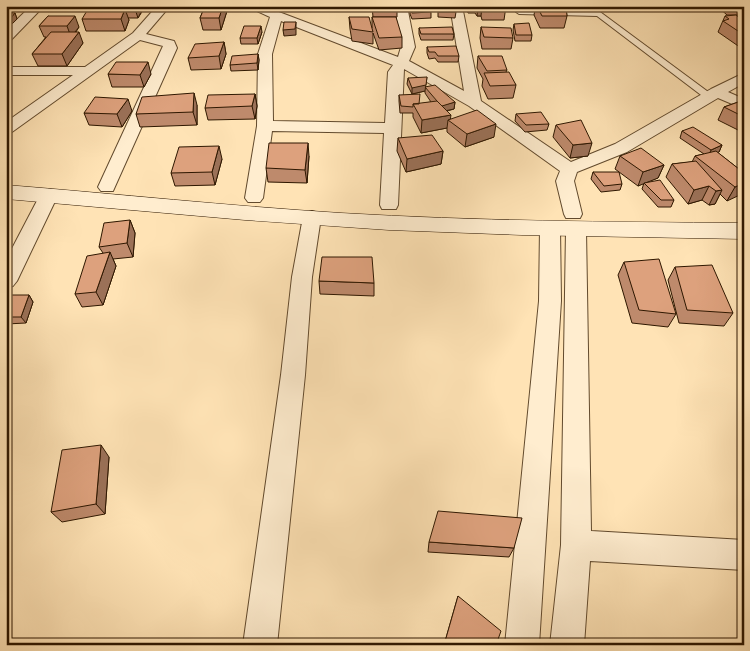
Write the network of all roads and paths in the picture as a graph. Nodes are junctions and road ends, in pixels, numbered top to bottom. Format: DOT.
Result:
graph roads {
  1 [pos="38,6"];
  2 [pos="164,6"];
  3 [pos="252,6"];
  4 [pos="401,6"];
  5 [pos="456,6"];
  6 [pos="588,6"];
  7 [pos="519,12"];
  8 [pos="598,14"];
  9 [pos="276,16"];
  10 [pos="138,36"];
  11 [pos="6,37"];
  12 [pos="401,61"];
  13 [pos="6,71"];
  14 [pos="88,71"];
  15 [pos="743,79"];
  16 [pos="712,94"];
  17 [pos="474,103"];
  18 [pos="744,105"];
  19 [pos="264,126"];
  20 [pos="391,128"];
  21 [pos="6,129"];
  22 [pos="569,169"];
  23 [pos="6,178"];
  24 [pos="107,187"];
  25 [pos="6,192"];
  26 [pos="49,195"];
  27 [pos="254,198"];
  28 [pos="389,206"];
  29 [pos="312,217"];
  30 [pos="744,217"];
  31 [pos="574,222"];
  32 [pos="550,228"];
  33 [pos="744,231"];
  34 [pos="6,281"];
  35 [pos="576,545"];
  36 [pos="744,555"];
  37 [pos="260,645"];
  38 [pos="522,645"];
  39 [pos="567,645"];
  1 -- 11 [label="street"];
  2 -- 10 [label="street"];
  3 -- 9 [label="street"];
  4 -- 12 [label="street"];
  5 -- 17 [label="street"];
  6 -- 8 [label="lane"];
  7 -- 8 [label="lane"];
  8 -- 16 [label="lane"];
  9 -- 12 [label="street"];
  9 -- 19 [label="street"];
  10 -- 14 [label="street"];
  10 -- 24 [label="street"];
  12 -- 17 [label="street"];
  12 -- 20 [label="street"];
  13 -- 14 [label="street"];
  14 -- 21 [label="street"];
  15 -- 16 [label="street"];
  16 -- 18 [label="street"];
  16 -- 22 [label="street"];
  17 -- 22 [label="street"];
  19 -- 20 [label="street"];
  19 -- 27 [label="street"];
  20 -- 28 [label="street"];
  22 -- 31 [label="street"];
  23 -- 24 [label="main road"];
  24 -- 27 [label="main road"];
  25 -- 26 [label="main road"];
  26 -- 29 [label="main road"];
  26 -- 34 [label="street"];
  27 -- 28 [label="main road"];
  28 -- 31 [label="main road"];
  29 -- 32 [label="main road"];
  29 -- 37 [label="street"];
  30 -- 31 [label="main road"];
  31 -- 32 [label="main road"];
  31 -- 33 [label="main road"];
  31 -- 35 [label="street"];
  32 -- 38 [label="street"];
  35 -- 36 [label="street"];
  35 -- 39 [label="street"];
}
